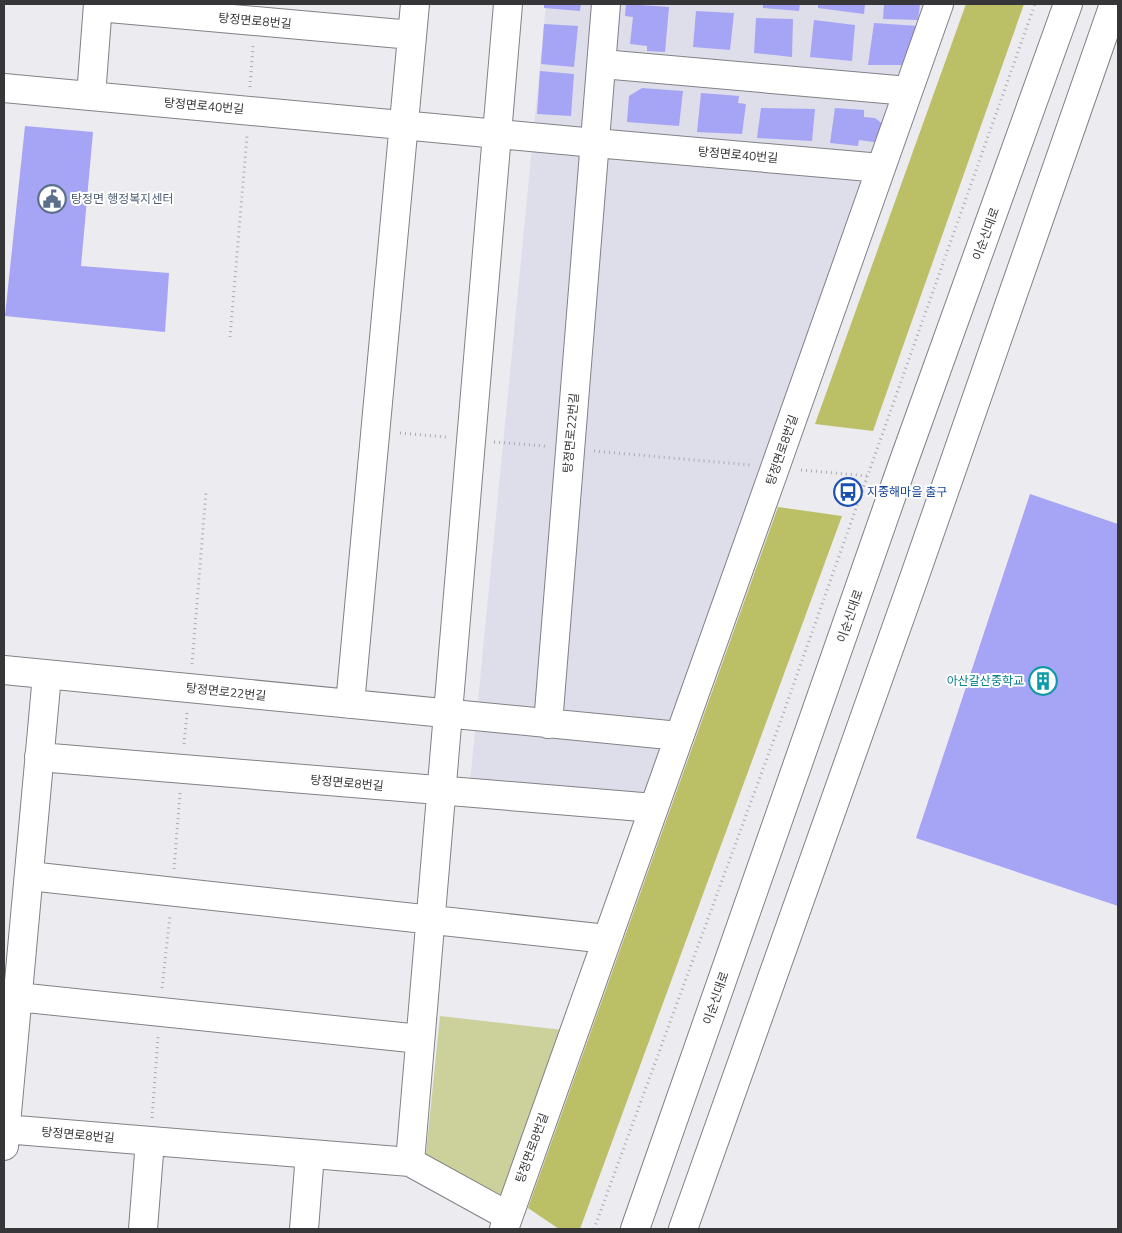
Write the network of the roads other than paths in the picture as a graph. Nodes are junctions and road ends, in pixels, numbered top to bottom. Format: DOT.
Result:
graph roads {
  1 [pos="415,4"];
  2 [pos="508,4"];
  3 [pos="606,4"];
  4 [pos="939,4"];
  5 [pos="1068,4"];
  6 [pos="1114,4"];
  7 [pos="98,5"];
  8 [pos="412,35"];
  9 [pos="602,64"];
  10 [pos="4,88"];
  11 [pos="908,91"];
  12 [pos="90,96"];
  13 [pos="403,125"];
  14 [pos="497,134"];
  15 [pos="595,143"];
  16 [pos="881,168"];
  17 [pos="4,670"];
  18 [pos="47,674"];
  19 [pos="350,704"];
  20 [pos="448,714"];
  21 [pos="548,724"];
  22 [pos="679,736"];
  23 [pos="40,757"];
  24 [pos="441,791"];
  25 [pos="654,808"];
  26 [pos="29,876"];
  27 [pos="430,920"];
  28 [pos="607,939"];
  29 [pos="17,997"];
  30 [pos="420,1039"];
  31 [pos="4,1135"];
  32 [pos="150,1141"];
  33 [pos="310,1154"];
  34 [pos="410,1162"];
  35 [pos="506,1223"];
  36 [pos="144,1229"];
  37 [pos="304,1229"];
  38 [pos="634,1229"];
  39 [pos="683,1229"];
  1 -- 8 [label="street"];
  2 -- 14 [label="street"];
  3 -- 9 [label="street"];
  4 -- 11 [label="street, 탕정면로8번길"];
  5 -- 38 [label="street, 이순신대로"];
  6 -- 39 [label="street"];
  7 -- 8 [label="street, 탕정면로8번길"];
  7 -- 12 [label="street, 탕정면로8번길"];
  8 -- 13 [label="street"];
  9 -- 11 [label="street"];
  9 -- 15 [label="street"];
  10 -- 12 [label="street, 탕정면로40번길"];
  11 -- 16 [label="street, 탕정면로8번길"];
  12 -- 13 [label="street, 탕정면로40번길"];
  13 -- 14 [label="street, 탕정면로40번길"];
  13 -- 19 [label="street"];
  14 -- 15 [label="street, 탕정면로40번길"];
  14 -- 20 [label="street"];
  15 -- 16 [label="street, 탕정면로40번길"];
  15 -- 21 [label="street, 탕정면로22번길"];
  16 -- 22 [label="street, 탕정면로8번길"];
  17 -- 18 [label="street, 탕정면로22번길"];
  18 -- 19 [label="street, 탕정면로22번길"];
  18 -- 23 [label="street, 탕정면로8번길"];
  19 -- 20 [label="street, 탕정면로22번길"];
  20 -- 21 [label="street, 탕정면로22번길"];
  20 -- 24 [label="street"];
  21 -- 22 [label="street, 탕정면로22번길"];
  22 -- 25 [label="street, 탕정면로8번길"];
  23 -- 24 [label="street, 탕정면로8번길"];
  23 -- 26 [label="street, 탕정면로8번길"];
  24 -- 25 [label="street, 탕정면로8번길"];
  24 -- 27 [label="street"];
  25 -- 28 [label="street, 탕정면로8번길"];
  26 -- 27 [label="street"];
  26 -- 29 [label="street, 탕정면로8번길"];
  27 -- 28 [label="street"];
  27 -- 30 [label="street"];
  28 -- 35 [label="street, 탕정면로8번길"];
  29 -- 30 [label="street"];
  29 -- 31 [label="street, 탕정면로8번길"];
  30 -- 34 [label="street"];
  31 -- 32 [label="street, 탕정면로8번길"];
  32 -- 33 [label="street, 탕정면로8번길"];
  32 -- 36 [label="street"];
  33 -- 34 [label="street, 탕정면로8번길"];
  33 -- 37 [label="street"];
  34 -- 35 [label="street, 탕정면로8번길"];
}
